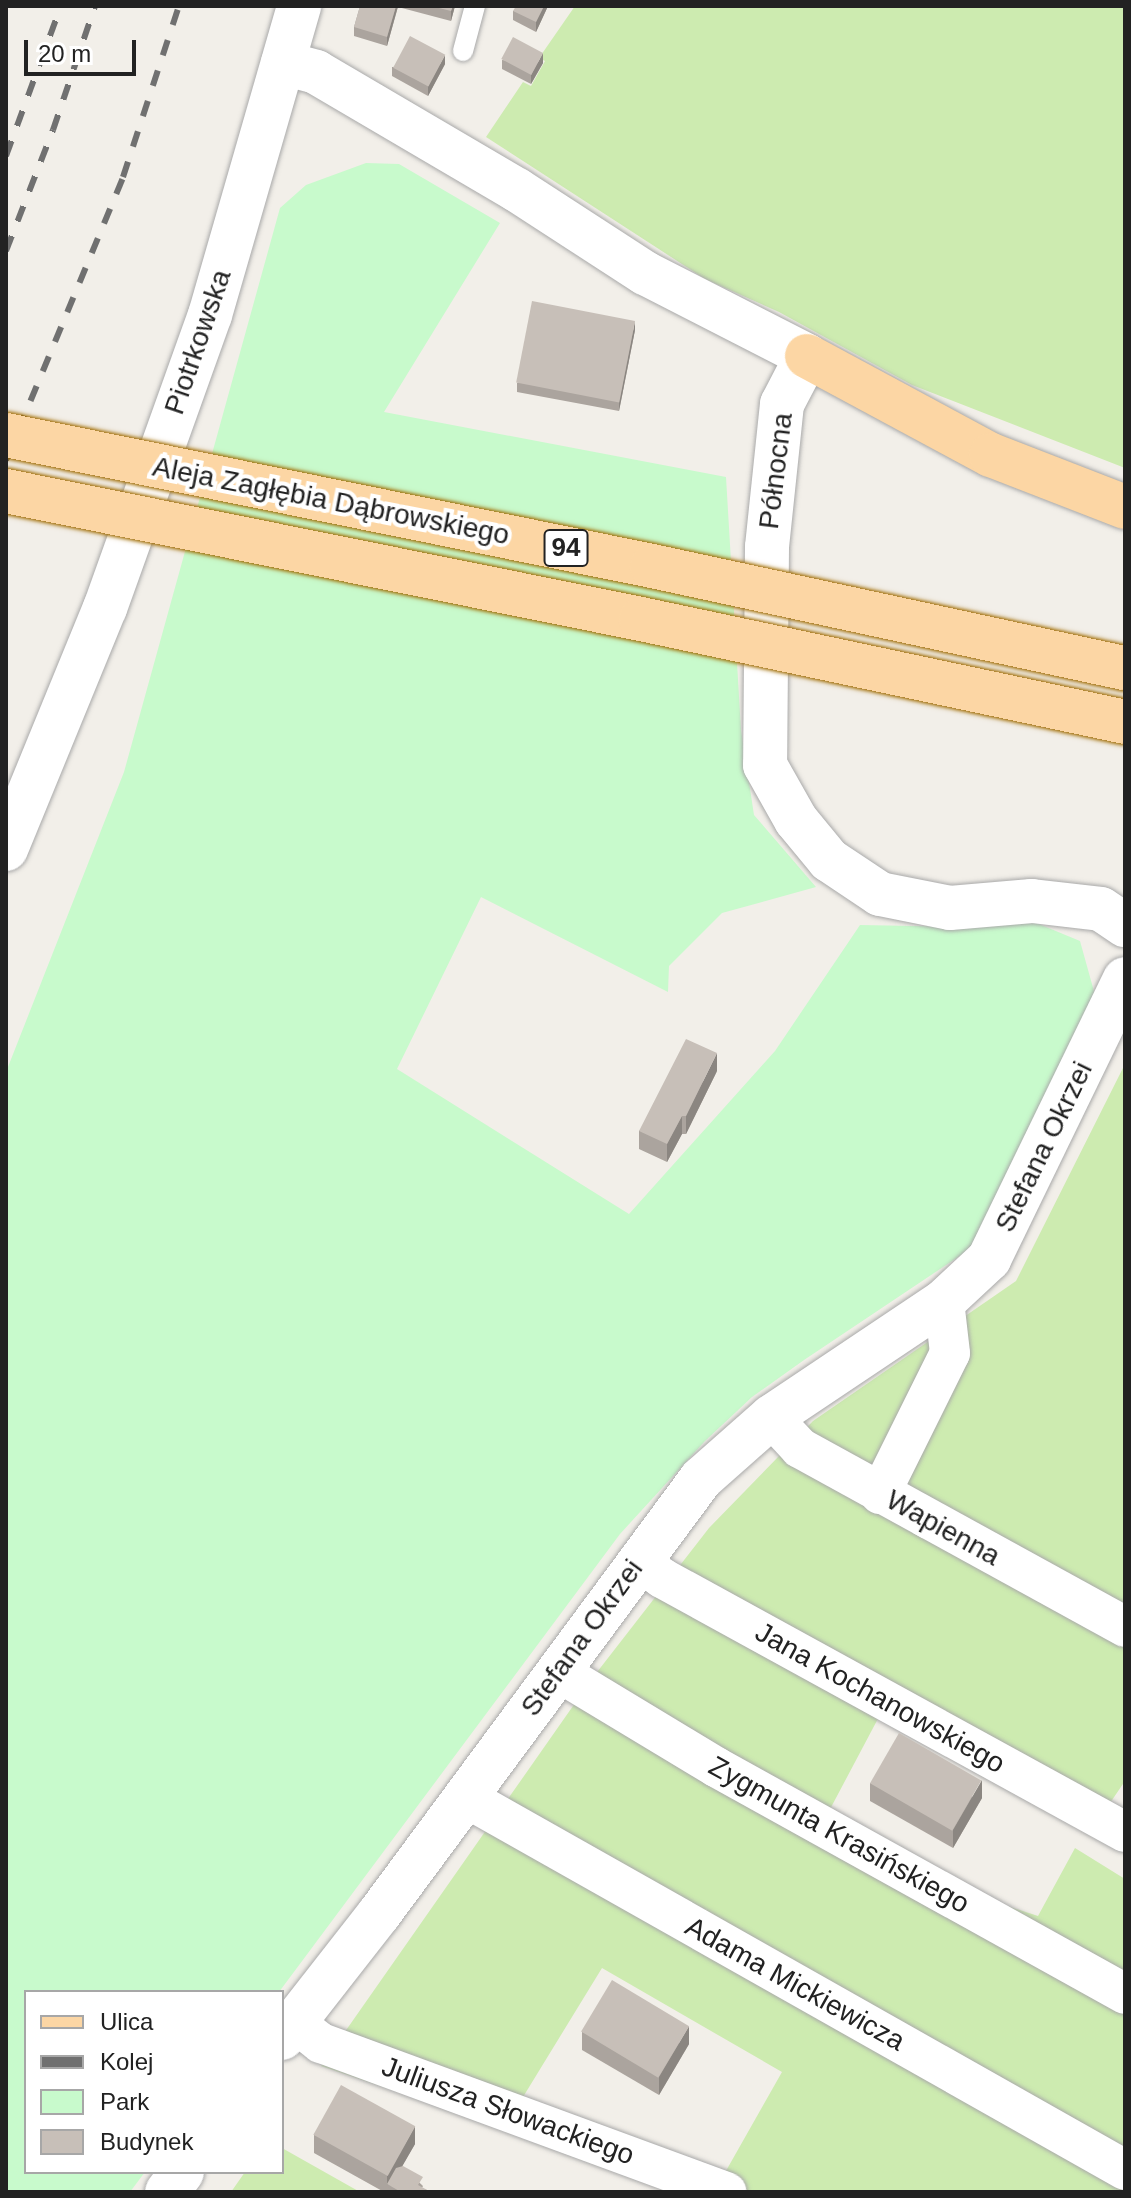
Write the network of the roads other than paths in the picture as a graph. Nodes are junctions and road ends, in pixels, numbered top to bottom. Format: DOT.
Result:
graph roads {
  1 [pos="299,6"];
  2 [pos="475,6"];
  3 [pos="463,51"];
  4 [pos="283,63"];
  5 [pos="807,356"];
  6 [pos="6,435"];
  7 [pos="6,491"];
  8 [pos="1125,507"];
  9 [pos="1125,668"];
  10 [pos="1125,722"];
  11 [pos="6,849"];
  12 [pos="1125,925"];
  13 [pos="1125,979"];
  14 [pos="944,1301"];
  15 [pos="771,1417"];
  16 [pos="880,1494"];
  17 [pos="638,1561"];
  18 [pos="1125,1627"];
  19 [pos="557,1671"];
  20 [pos="465,1797"];
  21 [pos="1125,1832"];
  22 [pos="1125,1994"];
  23 [pos="288,2030"];
  24 [pos="1125,2170"];
  25 [pos="180,2174"];
  26 [pos="167,2192"];
  27 [pos="727,2192"];
  1 -- 4 [label="street, Piotrkowska"];
  2 -- 3 [label="lane"];
  4 -- 5 [label="street"];
  4 -- 11 [label="street, Piotrkowska"];
  5 -- 8 [label="main road"];
  5 -- 12 [label="street, Północna"];
  6 -- 9 [label="main road, Aleja Zagłębia Dąbrowskiego / 94, bridge"];
  7 -- 10 [label="main road, Aleja Zagłębia Dąbrowskiego / 94, bridge"];
  13 -- 14 [label="street, Stefana Okrzei"];
  14 -- 15 [label="street, Stefana Okrzei"];
  14 -- 16 [label="street"];
  15 -- 16 [label="street, Wapienna"];
  15 -- 17 [label="street, Stefana Okrzei"];
  16 -- 18 [label="street, Wapienna"];
  17 -- 19 [label="street, Stefana Okrzei"];
  17 -- 21 [label="street, Jana Kochanowskiego"];
  19 -- 20 [label="street, Stefana Okrzei"];
  19 -- 22 [label="street, Zygmunta Krasińskiego"];
  20 -- 23 [label="street, Stefana Okrzei"];
  20 -- 24 [label="street, Adama Mickiewicza"];
  23 -- 27 [label="street, Juliusza Słowackiego"];
  25 -- 26 [label="street"];
}
